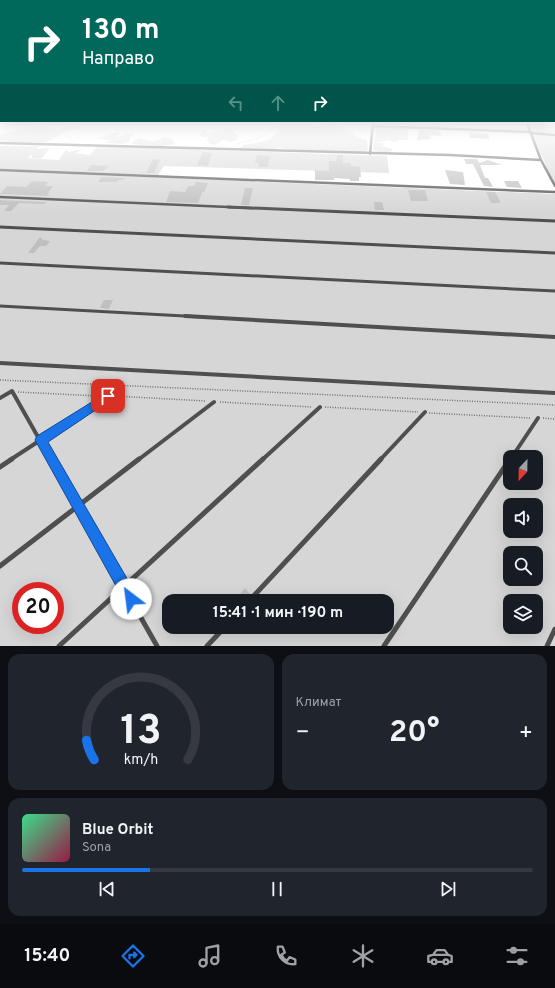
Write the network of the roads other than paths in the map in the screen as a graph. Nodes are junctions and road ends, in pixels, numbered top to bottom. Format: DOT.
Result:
graph roads {
  1 [pos="346,153"];
  2 [pos="538,153"];
  3 [pos="370,154"];
  4 [pos="541,160"];
  5 [pos="0,170"];
  6 [pos="555,186"];
  7 [pos="555,192"];
  8 [pos="0,196"];
  9 [pos="555,221"];
  10 [pos="0,227"];
  11 [pos="555,253"];
  12 [pos="0,263"];
  13 [pos="555,292"];
  14 [pos="0,306"];
  15 [pos="555,337"];
  16 [pos="0,363"];
  17 [pos="555,393"];
  18 [pos="108,396"];
  19 [pos="0,398"];
  20 [pos="214,402"];
  21 [pos="320,407"];
  22 [pos="425,412"];
  23 [pos="538,418"];
  24 [pos="41,440"];
  25 [pos="516,450"];
  26 [pos="0,467"];
  27 [pos="503,470"];
  28 [pos="78,506"];
  29 [pos="0,566"];
  30 [pos="124,588"];
  31 [pos="256,594"];
  32 [pos="555,629"];
  33 [pos="218,634"];
  34 [pos="59,646"];
  35 [pos="157,646"];
  36 [pos="207,646"];
  37 [pos="384,646"];
  38 [pos="547,646"];
  1 -- 3 [label="lane"];
  2 -- 4 [label="lane"];
  3 -- 4 [label="lane"];
  4 -- 6 [label="lane"];
  5 -- 7 [label="lane"];
  8 -- 9 [label="lane"];
  10 -- 11 [label="lane"];
  12 -- 13 [label="lane"];
  14 -- 15 [label="lane"];
  16 -- 17 [label="lane"];
  18 -- 24 [label="lane"];
  19 -- 24 [label="lane"];
  20 -- 28 [label="lane"];
  21 -- 30 [label="lane"];
  22 -- 31 [label="lane"];
  23 -- 25 [label="lane"];
  24 -- 26 [label="lane"];
  24 -- 28 [label="lane"];
  27 -- 37 [label="lane"];
  28 -- 29 [label="lane"];
  28 -- 30 [label="lane"];
  30 -- 34 [label="lane"];
  30 -- 35 [label="lane"];
  32 -- 38 [label="lane"];
  33 -- 36 [label="lane"];
}
